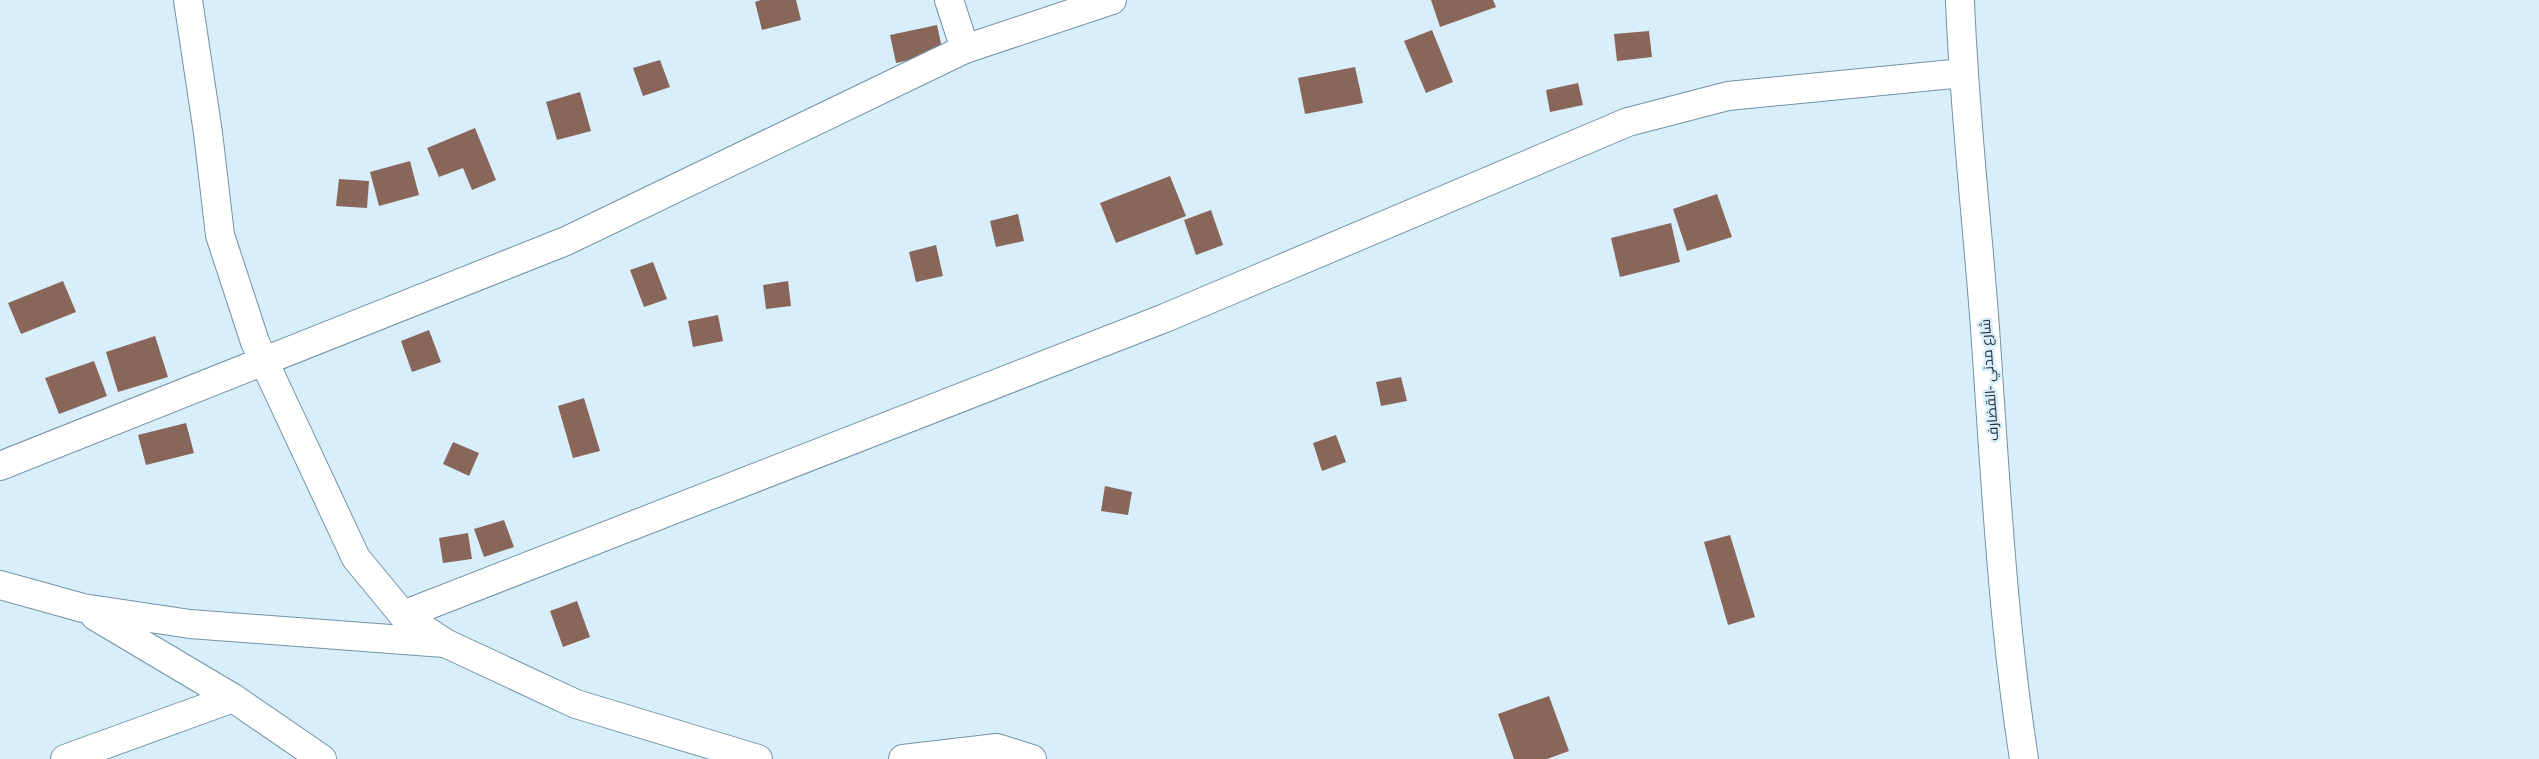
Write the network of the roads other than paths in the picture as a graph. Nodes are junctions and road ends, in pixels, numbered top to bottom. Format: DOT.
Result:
graph roads {
  1 [pos="188,0"];
  2 [pos="950,0"];
  3 [pos="1112,0"];
  4 [pos="1960,0"];
  5 [pos="965,49"];
  6 [pos="1963,73"];
  7 [pos="264,360"];
  8 [pos="0,466"];
  9 [pos="0,585"];
  10 [pos="83,608"];
  11 [pos="403,615"];
  12 [pos="446,643"];
  13 [pos="233,698"];
  14 [pos="64,759"];
  15 [pos="322,759"];
  16 [pos="758,759"];
  17 [pos="903,759"];
  18 [pos="1032,759"];
  19 [pos="2024,759"];
  1 -- 7 [label="main road"];
  2 -- 5 [label="main road"];
  3 -- 5 [label="main road"];
  4 -- 6 [label="main road, شارع مدني -القضارف"];
  5 -- 7 [label="main road"];
  6 -- 11 [label="main road"];
  6 -- 19 [label="main road, شارع مدني -القضارف"];
  7 -- 8 [label="main road"];
  7 -- 11 [label="main road"];
  9 -- 10 [label="main road"];
  10 -- 12 [label="main road"];
  10 -- 13 [label="main road"];
  11 -- 12 [label="main road"];
  12 -- 16 [label="main road"];
  13 -- 14 [label="main road"];
  13 -- 15 [label="main road"];
  17 -- 18 [label="main road"];
}
